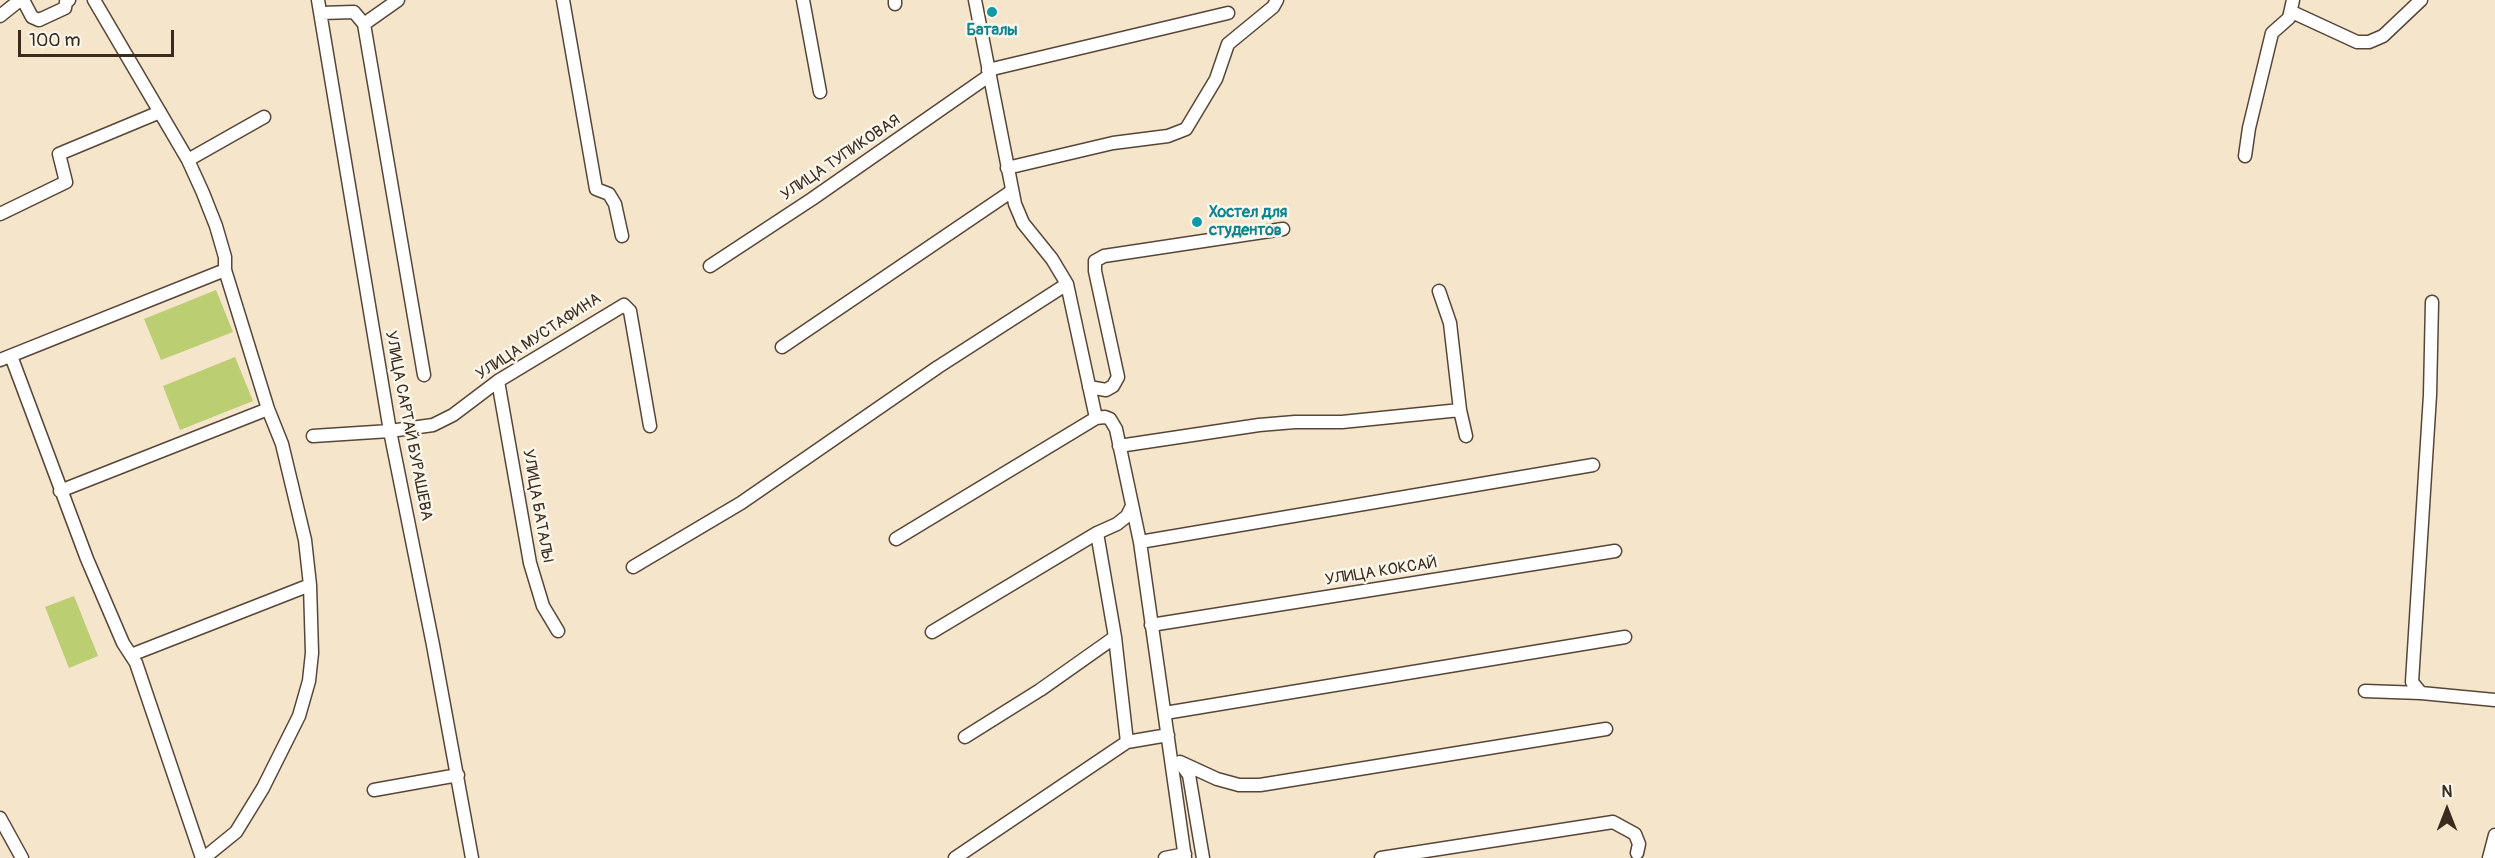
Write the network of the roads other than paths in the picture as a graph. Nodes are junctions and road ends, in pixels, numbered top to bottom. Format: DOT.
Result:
graph roads {
  1 [pos="21,0"];
  2 [pos="69,0"];
  3 [pos="94,0"];
  4 [pos="318,0"];
  5 [pos="398,0"];
  6 [pos="562,0"];
  7 [pos="802,0"];
  8 [pos="975,0"];
  9 [pos="1277,0"];
  10 [pos="2421,0"];
  11 [pos="2293,6"];
  12 [pos="321,13"];
  13 [pos="1228,13"];
  14 [pos="0,16"];
  15 [pos="364,24"];
  16 [pos="989,73"];
  17 [pos="820,92"];
  18 [pos="160,112"];
  19 [pos="264,117"];
  20 [pos="2245,156"];
  21 [pos="188,160"];
  22 [pos="1007,168"];
  23 [pos="1012,191"];
  24 [pos="0,214"];
  25 [pos="1283,229"];
  26 [pos="622,236"];
  27 [pos="710,266"];
  28 [pos="225,270"];
  29 [pos="1067,284"];
  30 [pos="1439,291"];
  31 [pos="2432,302"];
  32 [pos="782,347"];
  33 [pos="6,358"];
  34 [pos="424,375"];
  35 [pos="498,381"];
  36 [pos="1089,387"];
  37 [pos="268,409"];
  38 [pos="1460,410"];
  39 [pos="1096,418"];
  40 [pos="650,426"];
  41 [pos="390,431"];
  42 [pos="313,436"];
  43 [pos="1466,436"];
  44 [pos="1119,446"];
  45 [pos="1593,465"];
  46 [pos="60,491"];
  47 [pos="1131,508"];
  48 [pos="1097,533"];
  49 [pos="896,538"];
  50 [pos="1140,542"];
  51 [pos="1615,551"];
  52 [pos="633,567"];
  53 [pos="310,585"];
  54 [pos="1151,625"];
  55 [pos="558,631"];
  56 [pos="932,632"];
  57 [pos="1115,637"];
  58 [pos="1625,637"];
  59 [pos="131,655"];
  60 [pos="2365,691"];
  61 [pos="2421,693"];
  62 [pos="2495,700"];
  63 [pos="1165,713"];
  64 [pos="1606,729"];
  65 [pos="1168,735"];
  66 [pos="965,737"];
  67 [pos="1127,742"];
  68 [pos="1176,759"];
  69 [pos="458,775"];
  70 [pos="374,790"];
  71 [pos="0,818"];
  72 [pos="2495,835"];
  73 [pos="1637,853"];
  74 [pos="1185,856"];
  75 [pos="22,858"];
  76 [pos="203,858"];
  77 [pos="472,858"];
  78 [pos="955,858"];
  79 [pos="1165,858"];
  80 [pos="1203,858"];
  81 [pos="1381,858"];
  82 [pos="2489,858"];
  1 -- 2 [label="street"];
  1 -- 14 [label="street"];
  3 -- 18 [label="street"];
  4 -- 12 [label="street, УЛИЦА САРТАЙ БУРАШЕВА"];
  5 -- 15 [label="street"];
  6 -- 26 [label="street"];
  7 -- 17 [label="street"];
  8 -- 16 [label="street"];
  9 -- 22 [label="street"];
  10 -- 11 [label="street"];
  11 -- 20 [label="street"];
  12 -- 15 [label="street"];
  12 -- 41 [label="street, УЛИЦА САРТАЙ БУРАШЕВА"];
  13 -- 16 [label="street"];
  15 -- 34 [label="street"];
  16 -- 22 [label="street"];
  16 -- 27 [label="street, УЛИЦА ТУПИКОВАЯ"];
  18 -- 21 [label="street"];
  18 -- 24 [label="street"];
  19 -- 21 [label="street"];
  21 -- 28 [label="street"];
  22 -- 23 [label="street"];
  23 -- 29 [label="street"];
  23 -- 32 [label="street"];
  25 -- 36 [label="street"];
  28 -- 33 [label="street"];
  28 -- 37 [label="street"];
  29 -- 36 [label="street"];
  29 -- 52 [label="street"];
  30 -- 38 [label="street"];
  31 -- 61 [label="street"];
  33 -- 46 [label="street"];
  35 -- 40 [label="street, УЛИЦА МУСТАФИНА"];
  35 -- 41 [label="street, УЛИЦА МУСТАФИНА"];
  35 -- 55 [label="street, УЛИЦА БАТАЛЫ"];
  36 -- 39 [label="street"];
  37 -- 46 [label="street"];
  37 -- 53 [label="street"];
  38 -- 43 [label="street"];
  38 -- 44 [label="street"];
  39 -- 44 [label="street"];
  39 -- 49 [label="street"];
  41 -- 42 [label="street, УЛИЦА МУСТАФИНА"];
  41 -- 69 [label="street, УЛИЦА САРТАЙ БУРАШЕВА"];
  44 -- 47 [label="street"];
  45 -- 50 [label="street"];
  46 -- 59 [label="street"];
  47 -- 48 [label="street"];
  47 -- 50 [label="street"];
  48 -- 56 [label="street"];
  48 -- 57 [label="street"];
  50 -- 54 [label="street"];
  51 -- 54 [label="street, УЛИЦА КОКСАЙ"];
  53 -- 59 [label="street"];
  53 -- 76 [label="street"];
  54 -- 63 [label="street"];
  57 -- 66 [label="street"];
  57 -- 67 [label="street"];
  58 -- 63 [label="street"];
  59 -- 76 [label="street"];
  60 -- 61 [label="street"];
  61 -- 62 [label="street"];
  63 -- 65 [label="street"];
  64 -- 68 [label="street"];
  65 -- 67 [label="street"];
  65 -- 68 [label="street"];
  67 -- 78 [label="street"];
  68 -- 74 [label="street"];
  68 -- 80 [label="street"];
  69 -- 70 [label="street"];
  69 -- 77 [label="street, УЛИЦА САРТАЙ БУРАШЕВА"];
  71 -- 75 [label="street"];
  72 -- 82 [label="street"];
  73 -- 81 [label="street"];
  74 -- 79 [label="street"];
}
